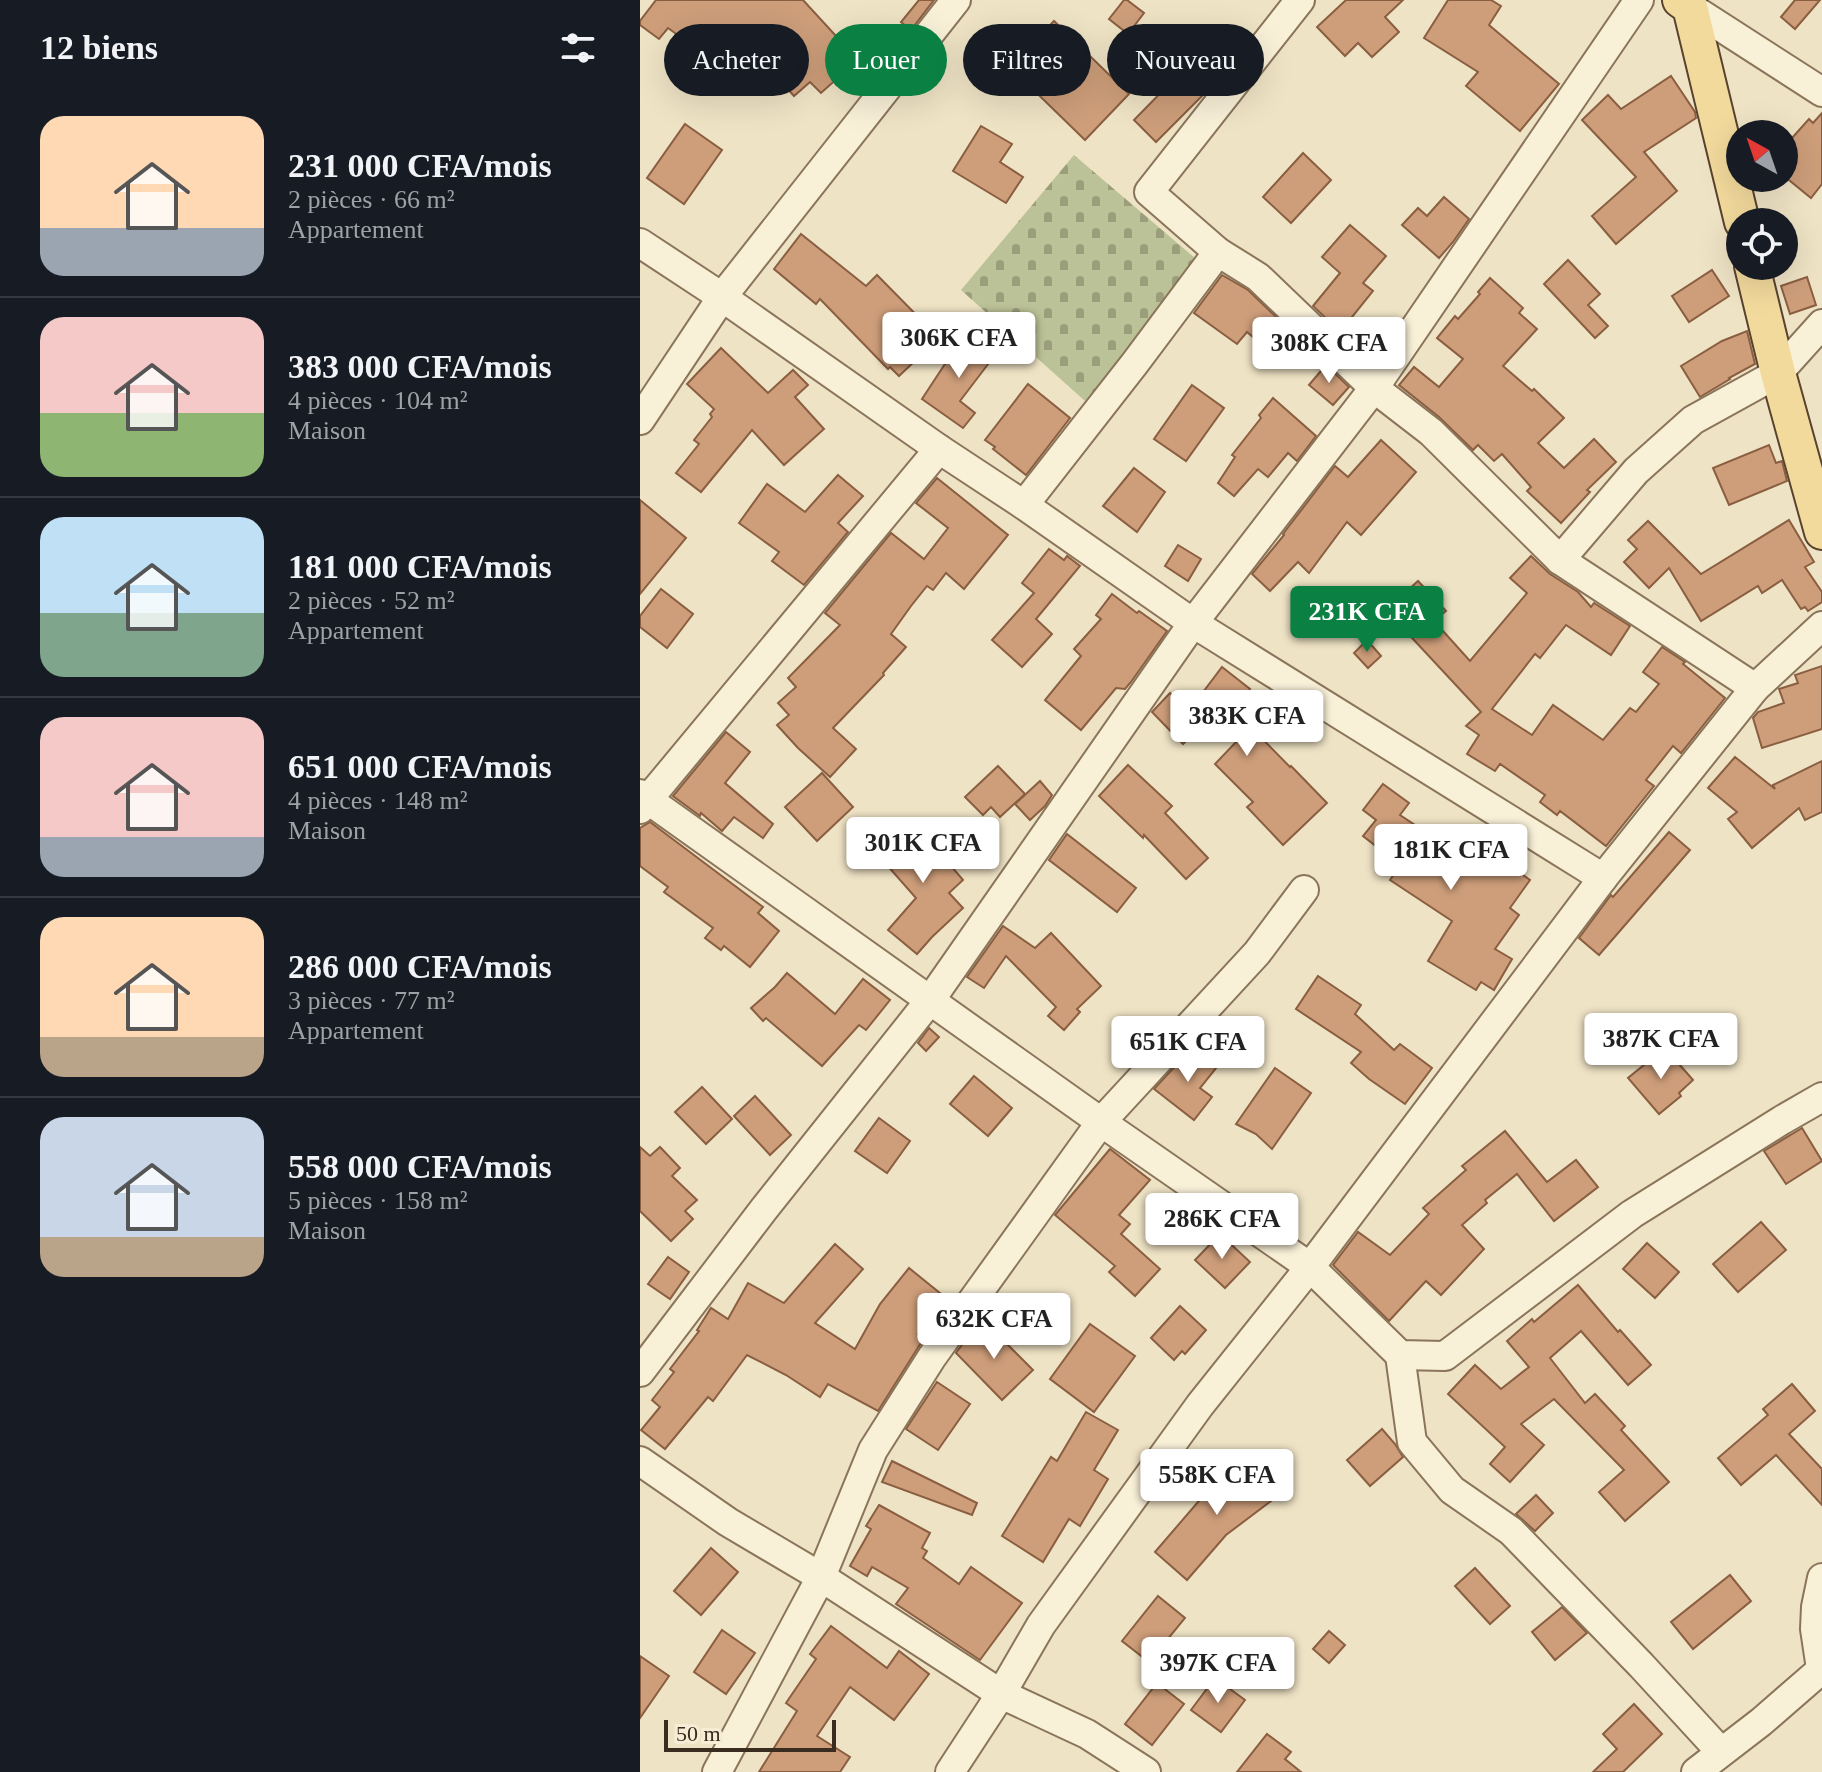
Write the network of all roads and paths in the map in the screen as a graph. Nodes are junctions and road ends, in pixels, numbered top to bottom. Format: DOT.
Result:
graph roads {
  1 [pos="956,0"];
  2 [pos="1300,0"];
  3 [pos="1639,0"];
  4 [pos="1685,4"];
  5 [pos="1822,92"];
  6 [pos="1738,208"];
  7 [pos="640,243"];
  8 [pos="1218,252"];
  9 [pos="1755,280"];
  10 [pos="722,297"];
  11 [pos="1822,324"];
  12 [pos="1778,373"];
  13 [pos="1374,388"];
  14 [pos="640,420"];
  15 [pos="939,449"];
  16 [pos="1024,505"];
  17 [pos="1822,532"];
  18 [pos="1560,560"];
  19 [pos="1193,623"];
  20 [pos="1822,626"];
  21 [pos="1755,688"];
  22 [pos="643,800"];
  23 [pos="1603,878"];
  24 [pos="1304,890"];
  25 [pos="931,999"];
  26 [pos="1822,1097"];
  27 [pos="1101,1122"];
  28 [pos="1310,1267"];
  29 [pos="1400,1355"];
  30 [pos="640,1372"];
  31 [pos="640,1461"];
  32 [pos="821,1577"];
  33 [pos="1822,1578"];
  34 [pos="1822,1669"];
  35 [pos="1001,1694"];
  36 [pos="1721,1752"];
  37 [pos="717,1772"];
  38 [pos="950,1772"];
  39 [pos="1146,1772"];
  40 [pos="1696,1772"];
  1 -- 10 [label="street"];
  2 -- 8 [label="street"];
  3 -- 13 [label="street"];
  4 -- 5 [label="street"];
  4 -- 6 [label="main road"];
  7 -- 10 [label="street"];
  8 -- 13 [label="street"];
  8 -- 16 [label="street"];
  9 -- 12 [label="main road"];
  10 -- 14 [label="street"];
  10 -- 15 [label="street"];
  11 -- 12 [label="street"];
  12 -- 17 [label="main road"];
  12 -- 18 [label="street"];
  13 -- 18 [label="street"];
  13 -- 19 [label="street"];
  15 -- 16 [label="street"];
  15 -- 22 [label="street"];
  16 -- 19 [label="street"];
  18 -- 21 [label="street"];
  19 -- 23 [label="street"];
  19 -- 25 [label="street"];
  20 -- 21 [label="street"];
  21 -- 23 [label="street"];
  22 -- 25 [label="street"];
  23 -- 28 [label="street"];
  24 -- 27 [label="street"];
  25 -- 27 [label="street"];
  25 -- 30 [label="street"];
  26 -- 29 [label="street"];
  27 -- 28 [label="street"];
  27 -- 32 [label="street"];
  28 -- 29 [label="street"];
  28 -- 35 [label="street"];
  29 -- 36 [label="street"];
  31 -- 32 [label="street"];
  32 -- 35 [label="street"];
  32 -- 37 [label="street"];
  33 -- 34 [label="street"];
  34 -- 36 [label="street"];
  35 -- 38 [label="street"];
  35 -- 39 [label="street"];
  36 -- 40 [label="street"];
}
